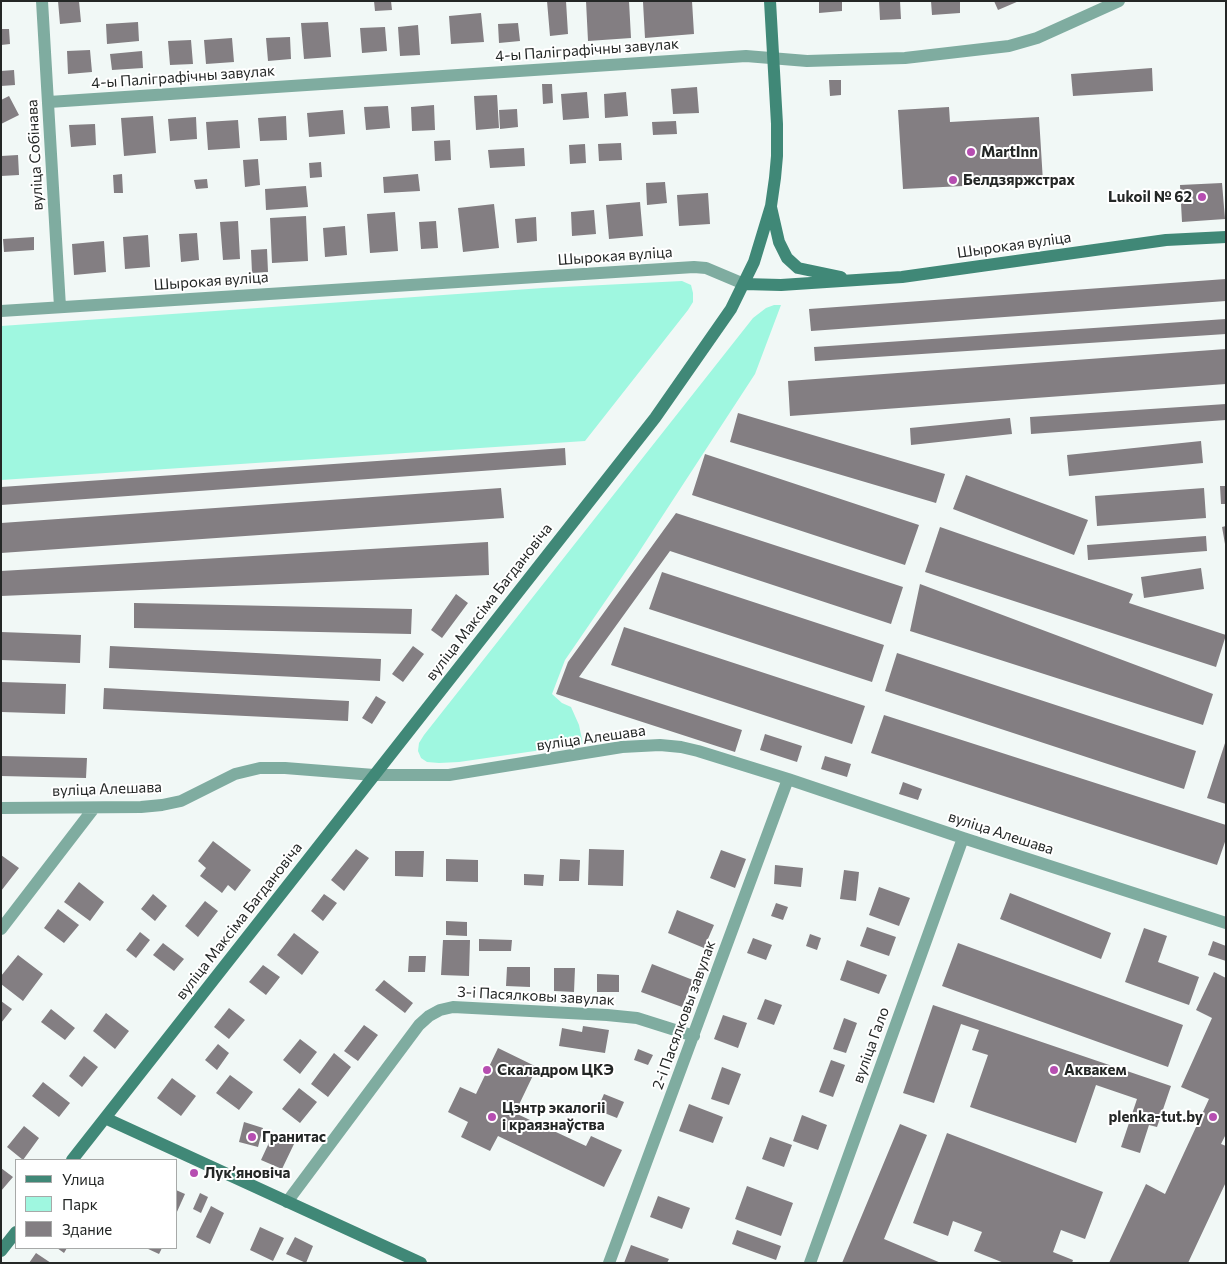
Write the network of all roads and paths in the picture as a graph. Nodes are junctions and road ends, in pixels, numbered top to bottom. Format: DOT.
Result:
graph roads {
  1 [pos="42,1"];
  2 [pos="770,1"];
  3 [pos="1119,1"];
  4 [pos="774,58"];
  5 [pos="49,102"];
  6 [pos="771,206"];
  7 [pos="1226,237"];
  8 [pos="858,280"];
  9 [pos="744,284"];
  10 [pos="60,307"];
  11 [pos="1,311"];
  12 [pos="374,775"];
  13 [pos="788,779"];
  14 [pos="1,808"];
  15 [pos="94,808"];
  16 [pos="963,838"];
  17 [pos="1226,923"];
  18 [pos="1,929"];
  19 [pos="694,1036"];
  20 [pos="106,1118"];
  21 [pos="73,1159"];
  22 [pos="287,1202"];
  23 [pos="15,1233"];
  24 [pos="1,1251"];
  25 [pos="421,1263"];
  26 [pos="609,1263"];
  27 [pos="810,1263"];
  1 -- 5 [label="street, вуліца Собінава"];
  2 -- 4 [label="main road, вуліца Максіма Багдановіча"];
  3 -- 4 [label="street, 4-ы Паліграфічны завулак"];
  4 -- 5 [label="street, 4-ы Паліграфічны завулак"];
  4 -- 6 [label="main road, вуліца Максіма Багдановіча"];
  5 -- 10 [label="street, вуліца Собінава"];
  6 -- 8 [label="main road"];
  6 -- 9 [label="main road, вуліца Максіма Багдановіча"];
  7 -- 8 [label="main road, Шырокая вуліца"];
  8 -- 9 [label="main road, Шырокая вуліца"];
  9 -- 10 [label="street, Шырокая вуліца"];
  9 -- 12 [label="main road, вуліца Максіма Багдановіча"];
  10 -- 11 [label="street, Шырокая вуліца"];
  12 -- 13 [label="street, вуліца Алешава"];
  12 -- 15 [label="street, вуліца Алешава"];
  12 -- 20 [label="main road, вуліца Максіма Багдановіча"];
  13 -- 16 [label="street, вуліца Алешава"];
  13 -- 19 [label="street, 2-і Пасялковы завулак"];
  14 -- 15 [label="street, вуліца Алешава"];
  15 -- 18 [label="street"];
  16 -- 17 [label="street, вуліца Алешава"];
  16 -- 27 [label="street, вуліца Гало"];
  19 -- 22 [label="street, 3-і Пасялковы завулак"];
  19 -- 26 [label="street, 2-і Пасялковы завулак"];
  20 -- 21 [label="main road, вуліца Максіма Багдановіча"];
  20 -- 22 [label="main road"];
  22 -- 25 [label="main road"];
  23 -- 24 [label="main road"];
}
